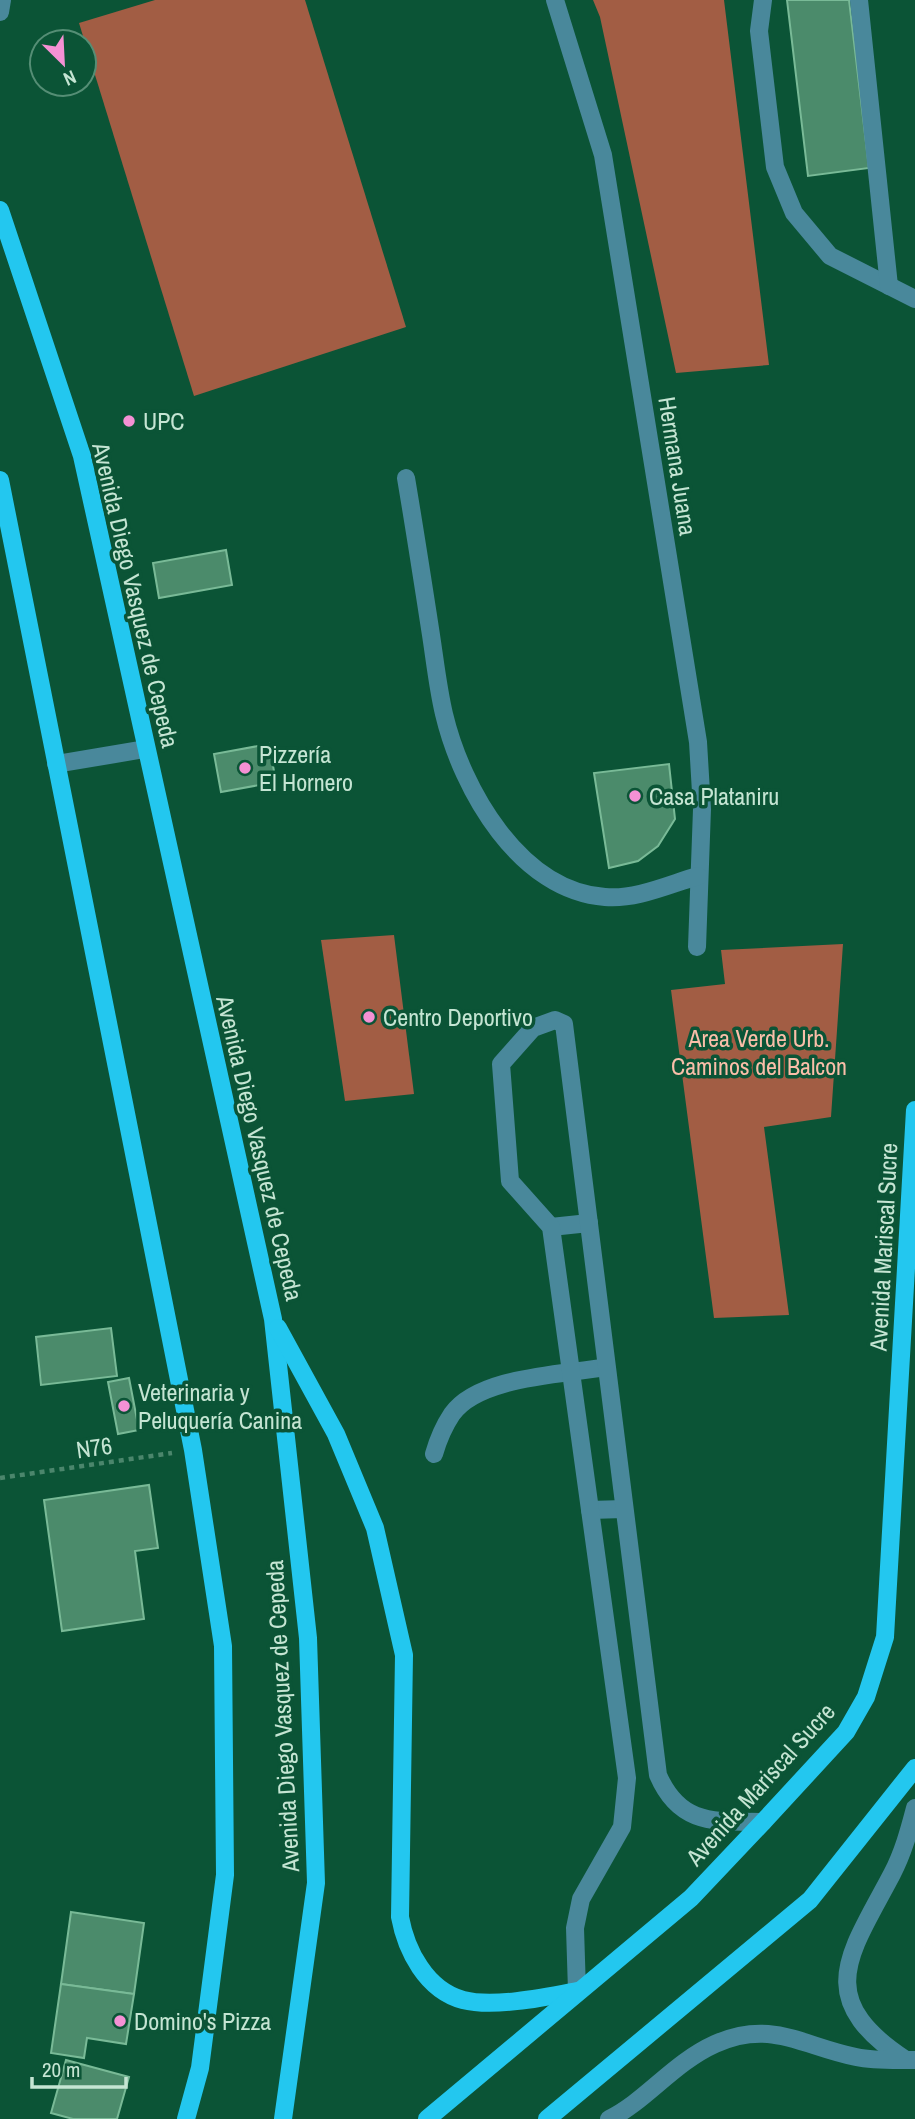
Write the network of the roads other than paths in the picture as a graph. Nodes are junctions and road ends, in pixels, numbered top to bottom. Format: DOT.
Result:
graph roads {
  1 [pos="2,0"];
  2 [pos="555,0"];
  3 [pos="763,0"];
  4 [pos="859,0"];
  5 [pos="0,12"];
  6 [pos="0,210"];
  7 [pos="889,286"];
  8 [pos="915,299"];
  9 [pos="406,478"];
  10 [pos="0,480"];
  11 [pos="145,749"];
  12 [pos="57,764"];
  13 [pos="698,876"];
  14 [pos="697,947"];
  15 [pos="915,1110"];
  16 [pos="589,1223"];
  17 [pos="551,1227"];
  18 [pos="273,1319"];
  19 [pos="606,1367"];
  20 [pos="571,1374"];
  21 [pos="433,1454"];
  22 [pos="590,1510"];
  23 [pos="624,1510"];
  24 [pos="646,1678"];
  25 [pos="613,1680"];
  26 [pos="915,1768"];
  27 [pos="915,1808"];
  28 [pos="763,1822"];
  29 [pos="577,1991"];
  30 [pos="911,2060"];
  31 [pos="186,2119"];
  32 [pos="283,2119"];
  33 [pos="427,2119"];
  34 [pos="547,2119"];
  35 [pos="609,2119"];
  1 -- 5 [label="street"];
  2 -- 13 [label="street, Hermana Juana"];
  3 -- 7 [label="street"];
  4 -- 7 [label="street"];
  6 -- 11 [label="main road, Avenida Diego Vasquez de Cepeda"];
  7 -- 8 [label="street"];
  9 -- 13 [label="street"];
  10 -- 12 [label="main road"];
  11 -- 12 [label="street"];
  11 -- 18 [label="main road, Avenida Diego Vasquez de Cepeda"];
  12 -- 31 [label="main road"];
  13 -- 14 [label="street, Hermana Juana"];
  15 -- 28 [label="main road, Avenida Mariscal Sucre"];
  16 -- 17 [label="street"];
  16 -- 17 [label="street"];
  16 -- 19 [label="street"];
  17 -- 20 [label="street"];
  18 -- 29 [label="main road"];
  18 -- 32 [label="main road, Avenida Diego Vasquez de Cepeda"];
  19 -- 20 [label="street"];
  19 -- 23 [label="street"];
  20 -- 21 [label="street"];
  20 -- 22 [label="street"];
  22 -- 23 [label="street"];
  22 -- 25 [label="street"];
  23 -- 24 [label="street"];
  24 -- 25 [label="street"];
  24 -- 28 [label="street"];
  25 -- 29 [label="street"];
  26 -- 34 [label="main road"];
  27 -- 30 [label="street"];
  28 -- 29 [label="main road, Avenida Mariscal Sucre"];
  29 -- 33 [label="main road, Avenida Mariscal Sucre"];
  30 -- 35 [label="street"];
}
